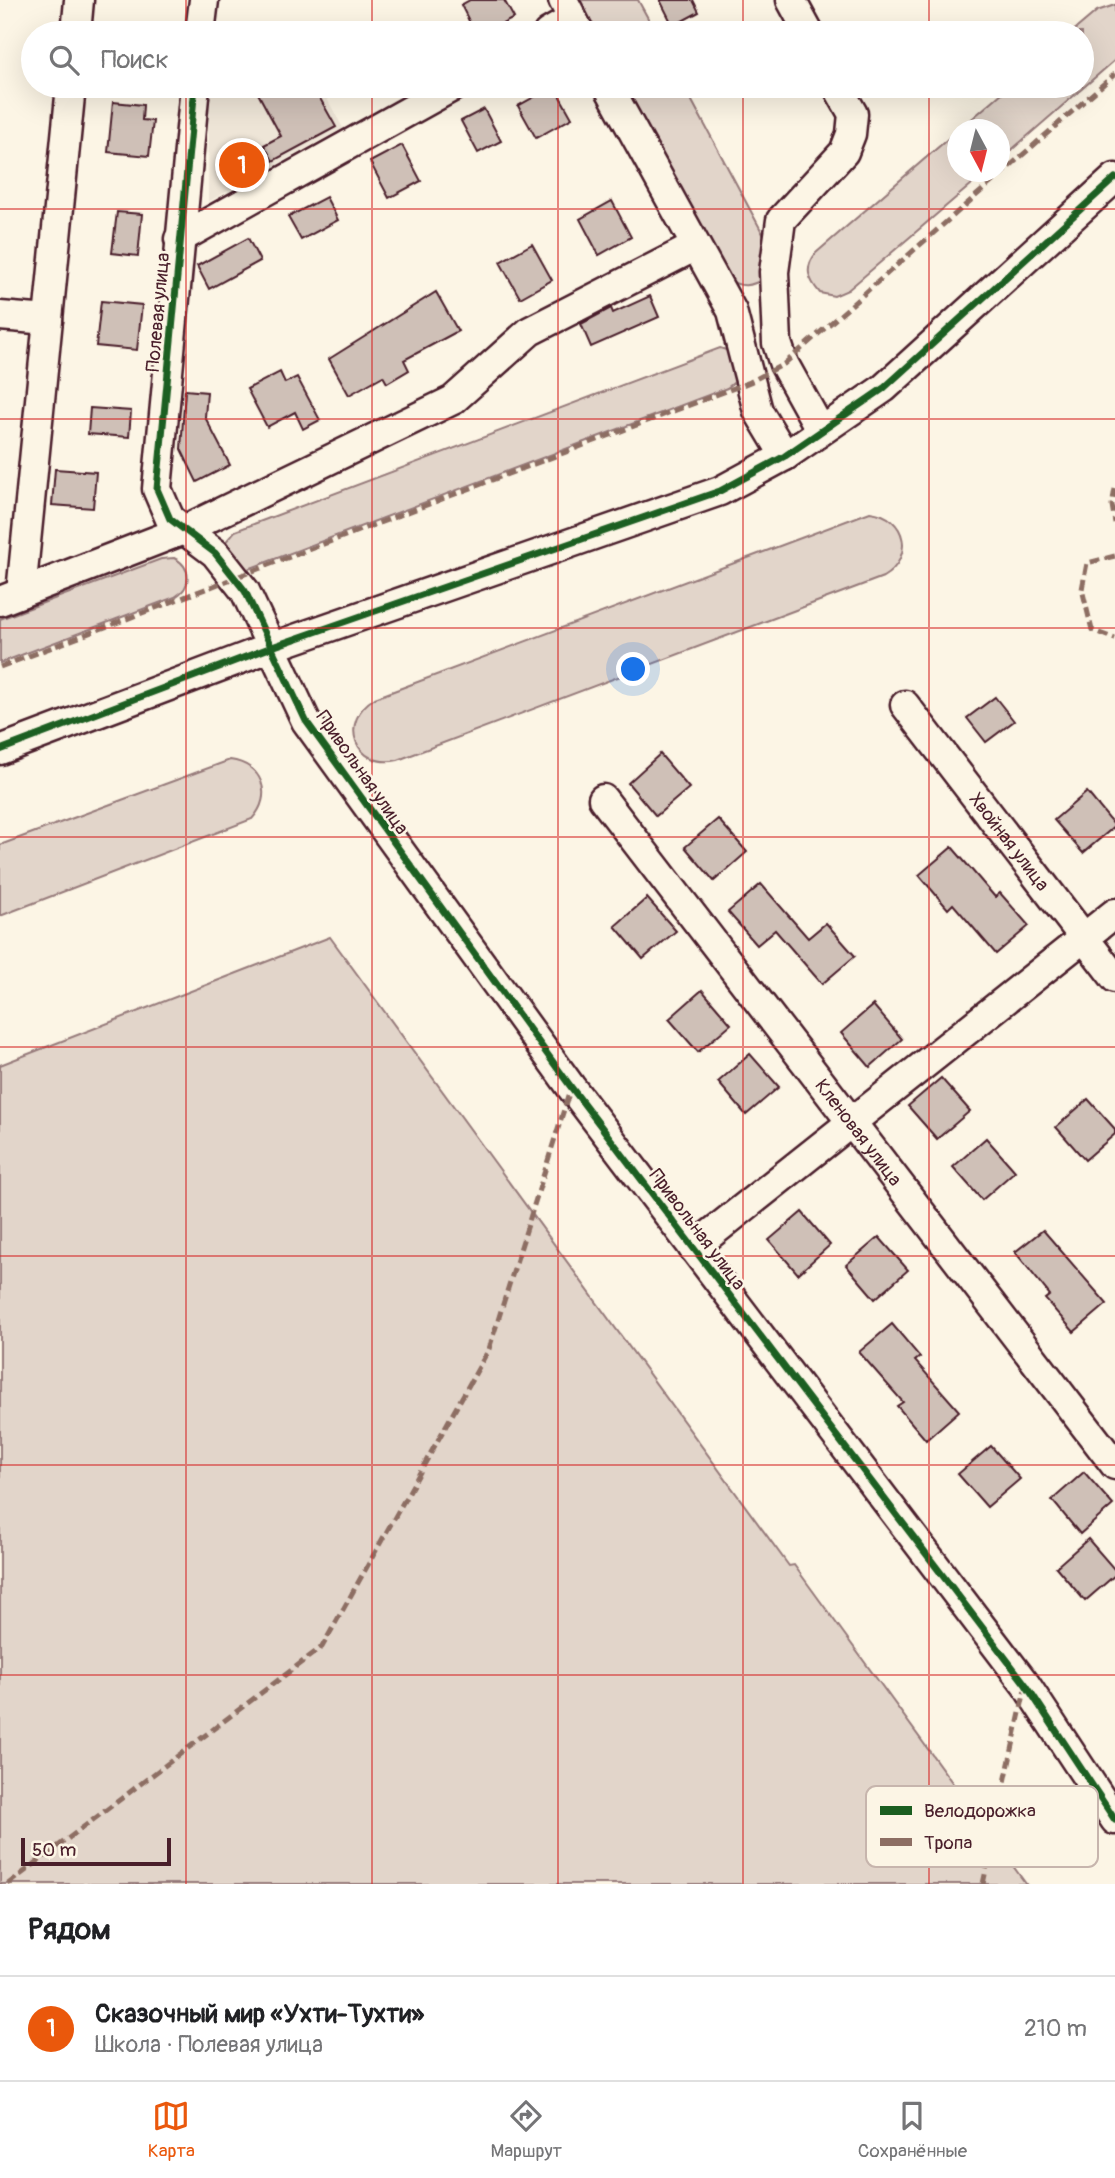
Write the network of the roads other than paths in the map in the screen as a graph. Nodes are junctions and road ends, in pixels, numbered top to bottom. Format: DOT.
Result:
graph roads {
  1 [pos="79,0"];
  2 [pos="204,0"];
  3 [pos="791,0"];
  4 [pos="77,21"];
  5 [pos="201,21"];
  6 [pos="802,21"];
  7 [pos="70,98"];
  8 [pos="194,98"];
  9 [pos="432,98"];
  10 [pos="614,98"];
  11 [pos="844,98"];
  12 [pos="1115,178"];
  13 [pos="179,239"];
  14 [pos="694,247"];
  15 [pos="0,316"];
  16 [pos="48,320"];
  17 [pos="820,429"];
  18 [pos="785,456"];
  19 [pos="186,529"];
  20 [pos="10,597"];
  21 [pos="272,648"];
  22 [pos="905,705"];
  23 [pos="0,750"];
  24 [pos="603,799"];
  25 [pos="1115,913"];
  26 [pos="1083,937"];
  27 [pos="1115,978"];
  28 [pos="851,1124"];
  29 [pos="693,1248"];
  30 [pos="1115,1465"];
  31 [pos="1093,1786"];
  32 [pos="1098,1794"];
  33 [pos="1115,1820"];
  1 -- 4 [label="street"];
  2 -- 5 [label="street"];
  3 -- 6 [label="street"];
  7 -- 16 [label="street"];
  8 -- 13 [label="street, Полевая улица"];
  9 -- 13 [label="street, Полевая улица"];
  10 -- 14 [label="street"];
  11 -- 17 [label="street"];
  12 -- 17 [label="street"];
  13 -- 19 [label="street, Полевая улица"];
  14 -- 18 [label="street"];
  14 -- 19 [label="street"];
  15 -- 16 [label="street"];
  16 -- 20 [label="street"];
  17 -- 18 [label="street"];
  18 -- 21 [label="street"];
  19 -- 20 [label="street"];
  19 -- 21 [label="street, Полевая улица"];
  21 -- 23 [label="street"];
  21 -- 29 [label="street, Привольная улица"];
  22 -- 26 [label="street, Хвойная улица"];
  24 -- 28 [label="street, Кленовая улица"];
  25 -- 26 [label="street"];
  26 -- 27 [label="street, Хвойная улица"];
  26 -- 28 [label="street"];
  28 -- 29 [label="street"];
  28 -- 30 [label="street, Кленовая улица"];
  29 -- 31 [label="street, Привольная улица"];
  32 -- 33 [label="street, Привольная улица"];
}
